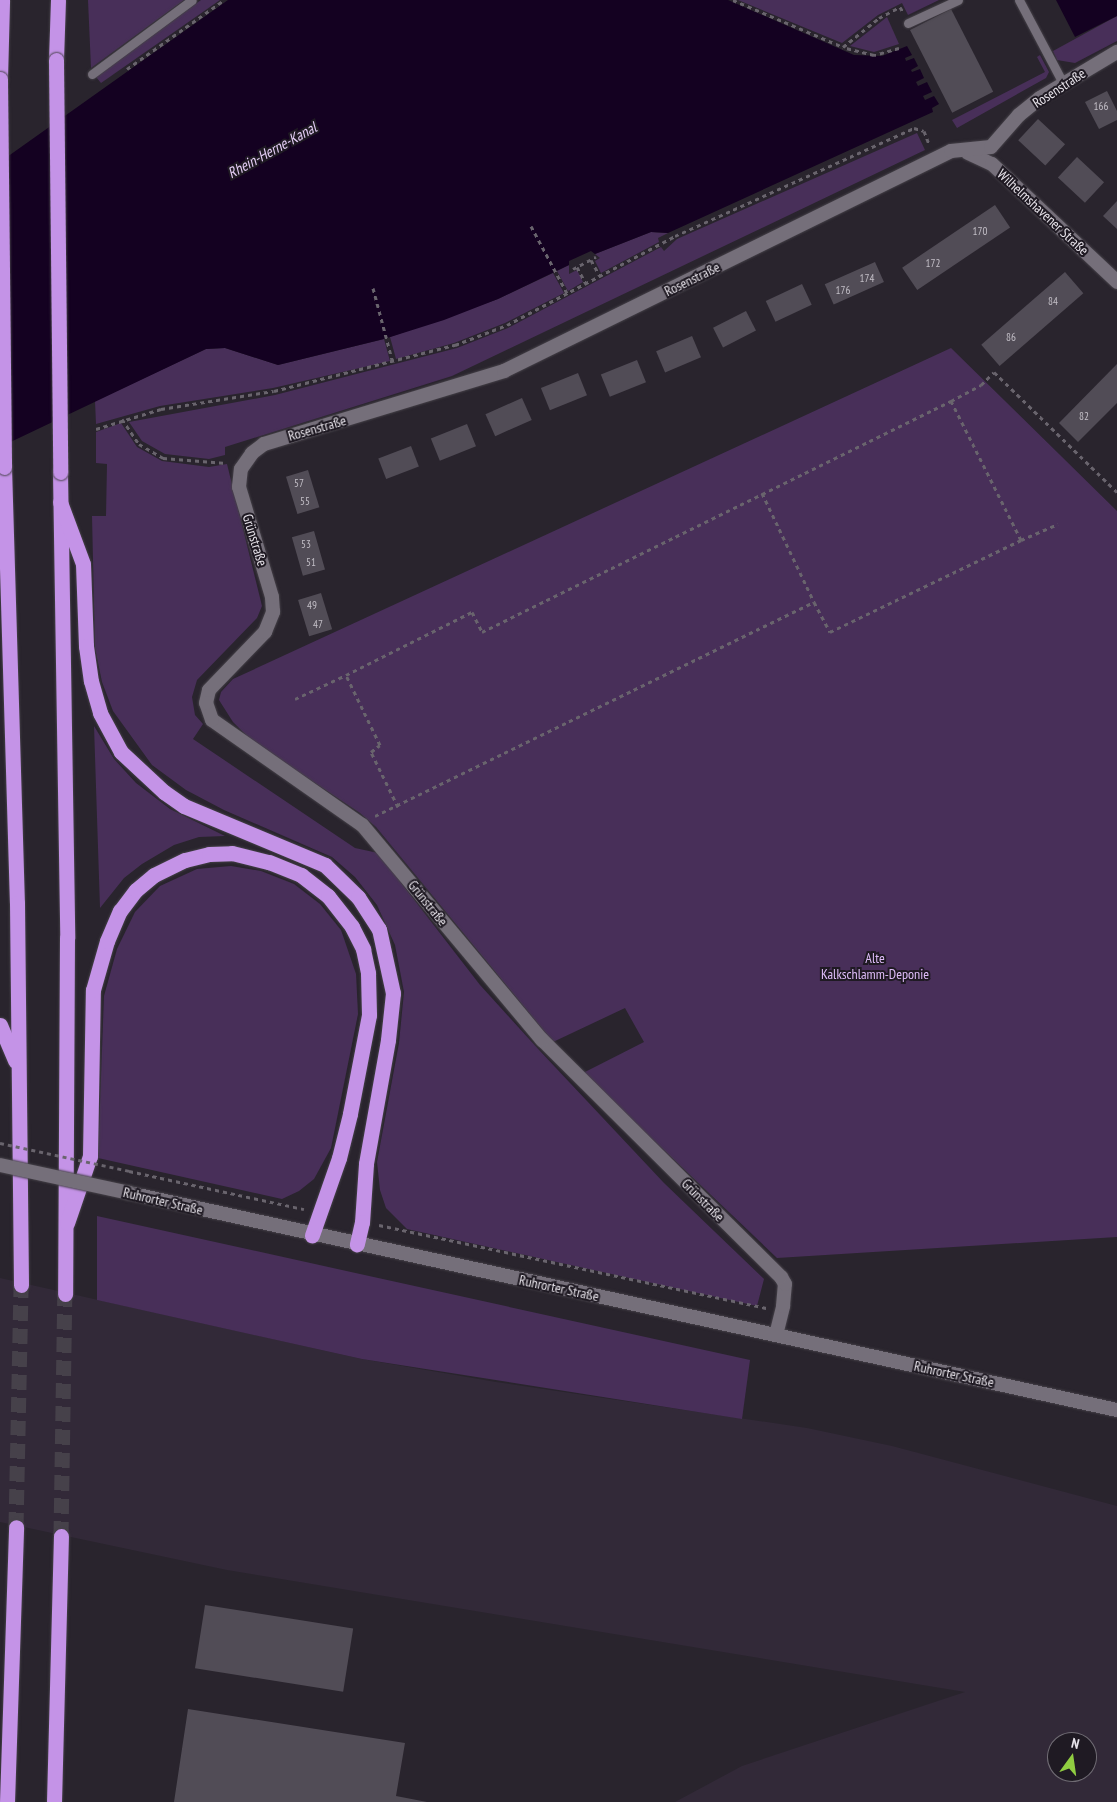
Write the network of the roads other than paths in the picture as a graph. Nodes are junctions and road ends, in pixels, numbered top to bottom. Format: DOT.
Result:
graph roads {
  1 [pos="2,0"];
  2 [pos="58,0"];
  3 [pos="192,0"];
  4 [pos="958,0"];
  5 [pos="1020,0"];
  6 [pos="908,24"];
  7 [pos="1117,52"];
  8 [pos="92,74"];
  9 [pos="0,79"];
  10 [pos="1063,83"];
  11 [pos="962,151"];
  12 [pos="1117,282"];
  13 [pos="244,463"];
  14 [pos="4,467"];
  15 [pos="0,482"];
  16 [pos="60,502"];
  17 [pos="0,1024"];
  18 [pos="19,1070"];
  19 [pos="0,1165"];
  20 [pos="67,1223"];
  21 [pos="312,1235"];
  22 [pos="357,1244"];
  23 [pos="21,1286"];
  24 [pos="65,1294"];
  25 [pos="776,1335"];
  26 [pos="1117,1410"];
  27 [pos="16,1527"];
  28 [pos="61,1536"];
  29 [pos="7,1802"];
  30 [pos="54,1802"];
  1 -- 9 [label="highway"];
  2 -- 16 [label="highway, bridge"];
  3 -- 8 [label="lane"];
  4 -- 6 [label="lane"];
  5 -- 10 [label="lane"];
  7 -- 10 [label="street, Rosenstraße"];
  9 -- 14 [label="highway, bridge"];
  10 -- 11 [label="street, Rosenstraße"];
  11 -- 12 [label="street, Wilhelmshavener Straße"];
  11 -- 13 [label="street, Rosenstraße"];
  13 -- 25 [label="street, Grünstraße"];
  14 -- 15 [label="highway"];
  14 -- 18 [label="highway"];
  16 -- 20 [label="highway"];
  16 -- 22 [label="highway"];
  17 -- 18 [label="highway"];
  18 -- 23 [label="highway"];
  19 -- 21 [label="street, Ruhrorter Straße, bridge"];
  20 -- 21 [label="highway"];
  20 -- 24 [label="highway"];
  21 -- 22 [label="street, Ruhrorter Straße"];
  22 -- 25 [label="street, Ruhrorter Straße"];
  25 -- 26 [label="street, Ruhrorter Straße"];
  27 -- 29 [label="highway"];
  28 -- 30 [label="highway"];
}
